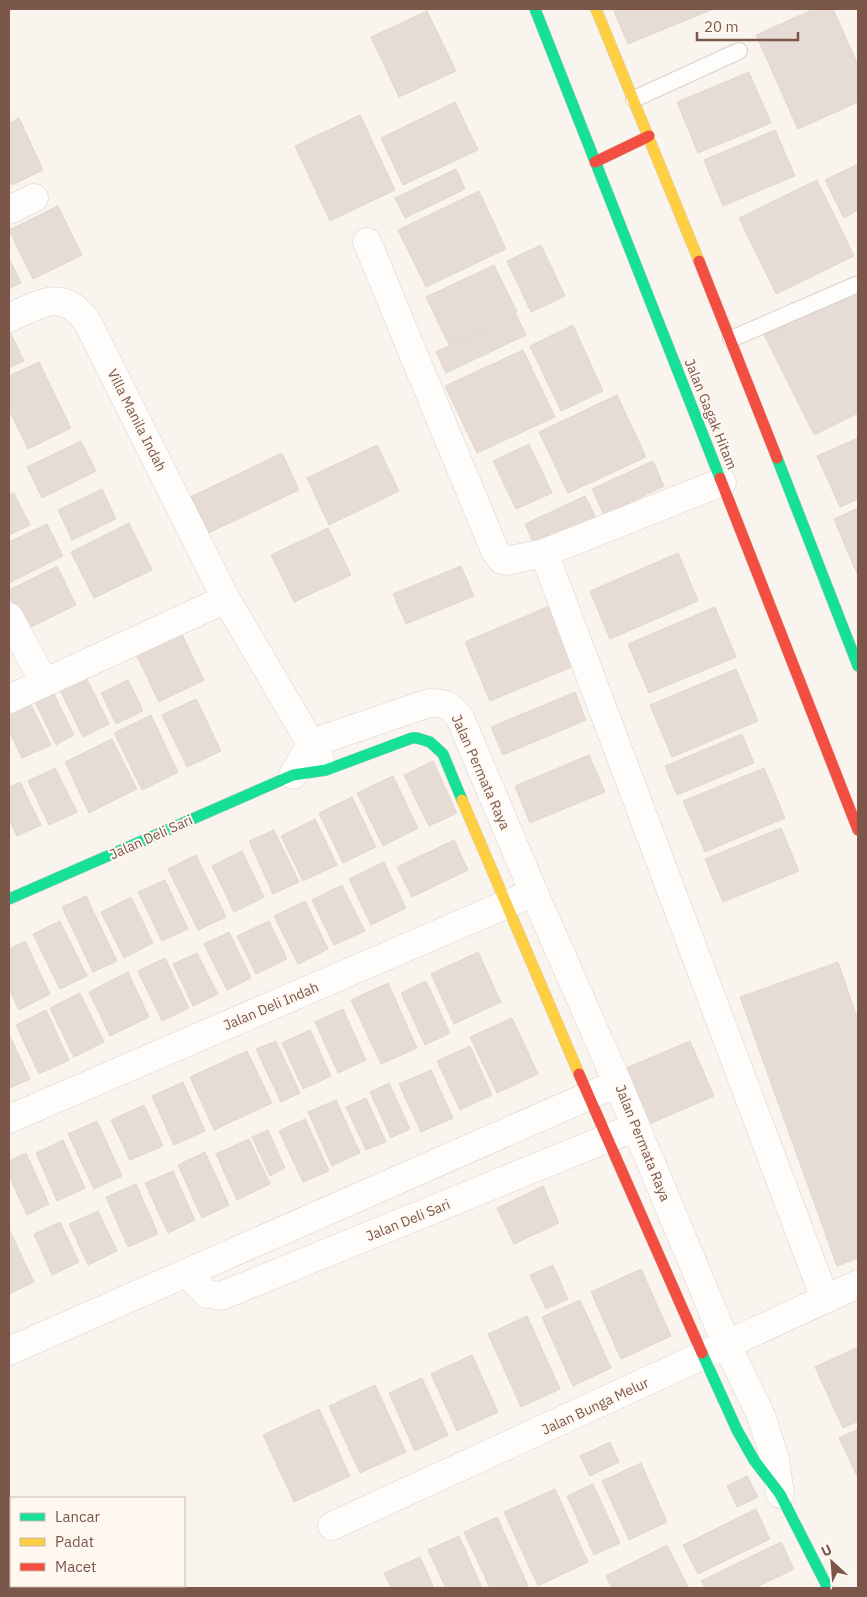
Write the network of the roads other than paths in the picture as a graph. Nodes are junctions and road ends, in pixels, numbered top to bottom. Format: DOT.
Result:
graph roads {
  1 [pos="535,9"];
  2 [pos="596,9"];
  3 [pos="740,51"];
  4 [pos="634,99"];
  5 [pos="649,136"];
  6 [pos="595,162"];
  7 [pos="34,198"];
  8 [pos="9,210"];
  9 [pos="367,242"];
  10 [pos="858,284"];
  11 [pos="9,318"];
  12 [pos="731,339"];
  13 [pos="722,482"];
  14 [pos="544,553"];
  15 [pos="226,599"];
  16 [pos="9,617"];
  17 [pos="858,666"];
  18 [pos="44,682"];
  19 [pos="9,699"];
  20 [pos="312,743"];
  21 [pos="326,770"];
  22 [pos="292,775"];
  23 [pos="858,830"];
  24 [pos="534,893"];
  25 [pos="9,899"];
  26 [pos="505,904"];
  27 [pos="618,1084"];
  28 [pos="588,1096"];
  29 [pos="9,1119"];
  30 [pos="636,1127"];
  31 [pos="607,1139"];
  32 [pos="187,1273"];
  33 [pos="858,1284"];
  34 [pos="825,1299"];
  35 [pos="9,1351"];
  36 [pos="715,1351"];
  37 [pos="780,1494"];
  38 [pos="332,1526"];
  39 [pos="828,1588"];
  1 -- 6 [label="main road, Jalan Gagak Hitam"];
  2 -- 4 [label="main road"];
  3 -- 4 [label="lane"];
  4 -- 5 [label="main road"];
  5 -- 6 [label="main road"];
  5 -- 12 [label="main road"];
  6 -- 13 [label="main road, Jalan Gagak Hitam"];
  7 -- 8 [label="street"];
  9 -- 14 [label="street"];
  10 -- 12 [label="lane"];
  11 -- 15 [label="street, Villa Manila Indah"];
  12 -- 17 [label="main road"];
  13 -- 14 [label="street"];
  13 -- 23 [label="main road, Jalan Gagak Hitam"];
  14 -- 34 [label="street"];
  15 -- 18 [label="street"];
  15 -- 20 [label="street, Villa Manila Indah"];
  16 -- 18 [label="street"];
  18 -- 19 [label="street"];
  20 -- 21 [label="street, Villa Manila Indah"];
  20 -- 22 [label="street"];
  20 -- 24 [label="street, Jalan Permata Raya"];
  21 -- 22 [label="main road, Jalan Permata Raya"];
  21 -- 26 [label="main road, Jalan Permata Raya"];
  22 -- 25 [label="main road, Jalan Deli Sari"];
  24 -- 26 [label="street, Jalan Deli Indah"];
  24 -- 27 [label="street, Jalan Permata Raya"];
  26 -- 28 [label="main road, Jalan Permata Raya"];
  26 -- 29 [label="street, Jalan Deli Indah"];
  27 -- 28 [label="street"];
  27 -- 30 [label="street, Jalan Permata Raya"];
  28 -- 31 [label="main road, Jalan Permata Raya"];
  28 -- 32 [label="street"];
  30 -- 31 [label="street, Jalan Deli Sari"];
  30 -- 36 [label="street, Jalan Permata Raya"];
  31 -- 32 [label="street, Jalan Deli Sari"];
  31 -- 36 [label="main road, Jalan Permata Raya"];
  32 -- 35 [label="street"];
  33 -- 34 [label="street, Jalan Bunga Melur"];
  34 -- 36 [label="street, Jalan Bunga Melur"];
  36 -- 37 [label="street, Jalan Permata Raya"];
  36 -- 38 [label="street, Jalan Bunga Melur"];
  37 -- 39 [label="main road, Jalan Permata Raya"];
}
